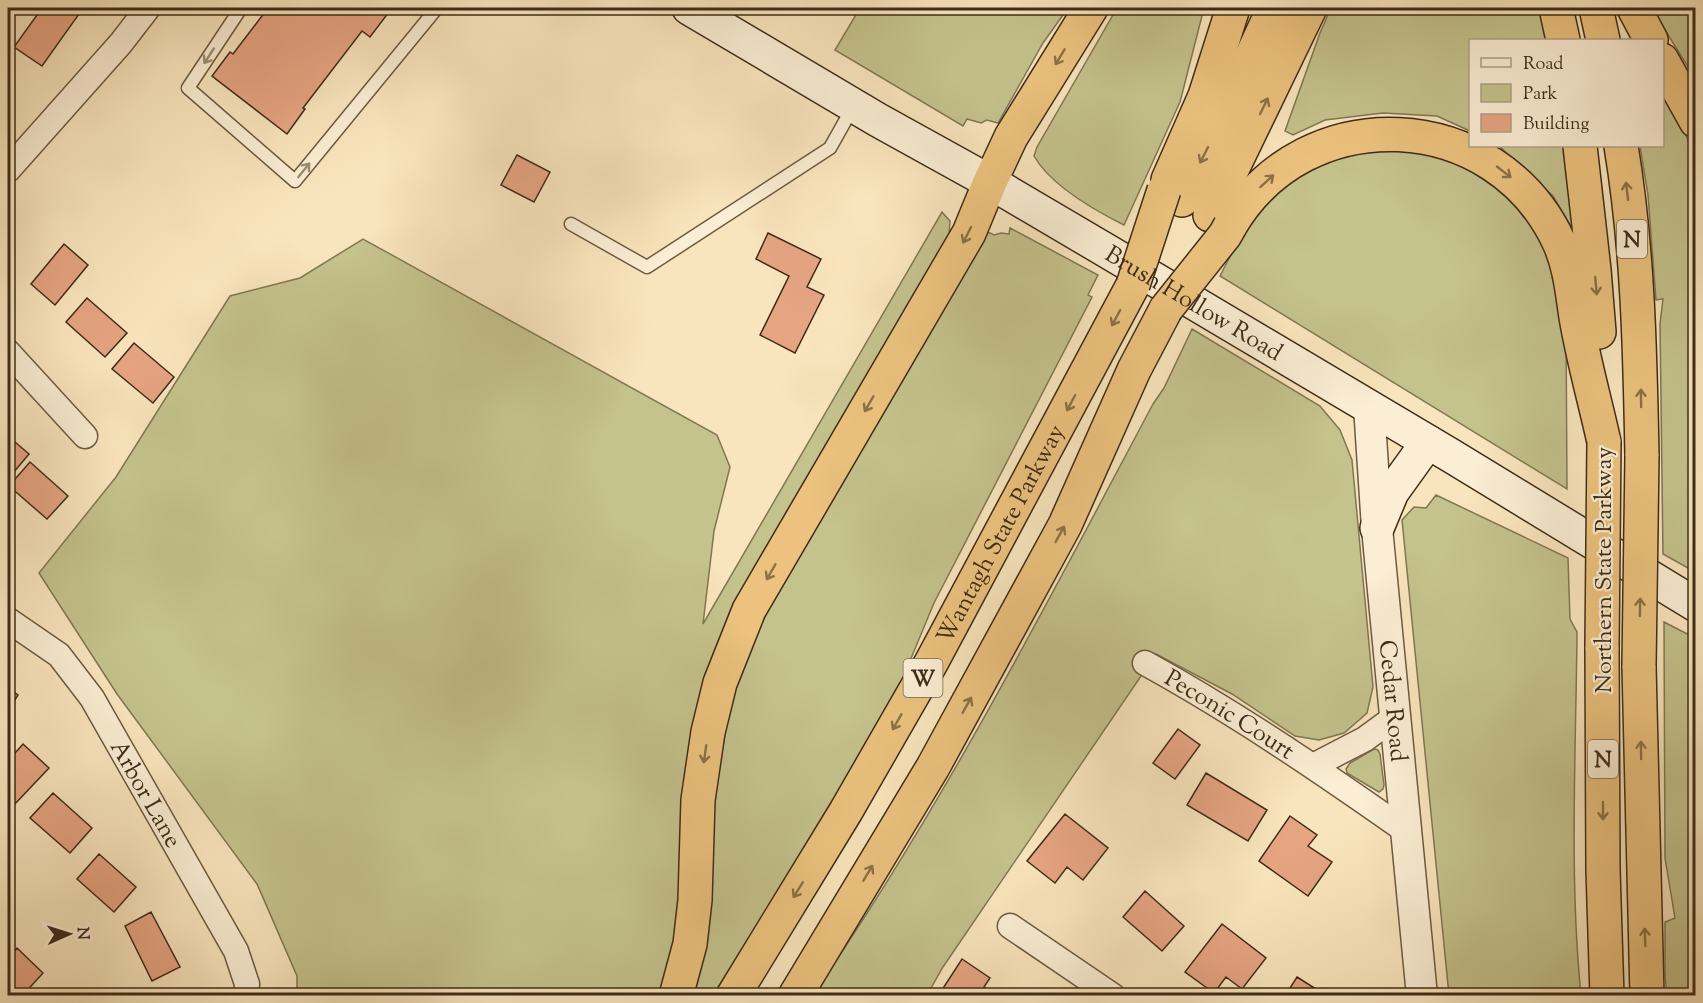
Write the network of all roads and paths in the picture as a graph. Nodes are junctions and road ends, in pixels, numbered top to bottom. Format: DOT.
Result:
graph roads {
  1 [pos="148,8"];
  2 [pos="241,8"];
  3 [pos="436,8"];
  4 [pos="689,8"];
  5 [pos="1091,8"];
  6 [pos="1233,8"];
  7 [pos="1274,8"];
  8 [pos="1310,8"];
  9 [pos="1556,8"];
  10 [pos="1596,8"];
  11 [pos="1634,8"];
  12 [pos="1563,39"];
  13 [pos="1603,39"];
  14 [pos="1650,39"];
  15 [pos="1664,64"];
  16 [pos="854,106"];
  17 [pos="1695,121"];
  18 [pos="1580,147"];
  19 [pos="1621,147"];
  20 [pos="8,170"];
  21 [pos="990,182"];
  22 [pos="1173,195"];
  23 [pos="1220,220"];
  24 [pos="571,224"];
  25 [pos="8,352"];
  26 [pos="1369,406"];
  27 [pos="86,436"];
  28 [pos="1428,442"];
  29 [pos="1604,442"];
  30 [pos="1377,528"];
  31 [pos="1695,605"];
  32 [pos="8,620"];
  33 [pos="1145,663"];
  34 [pos="1395,717"];
  35 [pos="1313,766"];
  36 [pos="1406,831"];
  37 [pos="1603,870"];
  38 [pos="1010,926"];
  39 [pos="246,996"];
  40 [pos="676,996"];
  41 [pos="733,996"];
  42 [pos="795,996"];
  43 [pos="1113,996"];
  44 [pos="1422,996"];
  45 [pos="1594,996"];
  46 [pos="1607,996"];
  47 [pos="1647,996"];
  1 -- 20 [label="street"];
  2 -- 3 [label="lane, one-way"];
  4 -- 16 [label="main road, Brush Hollow Road"];
  5 -- 21 [label="highway, one-way"];
  6 -- 22 [label="highway"];
  7 -- 22 [label="highway, one-way"];
  23 -- 8 [label="highway, one-way"];
  9 -- 12 [label="highway"];
  10 -- 13 [label="highway"];
  11 -- 14 [label="highway"];
  15 -- 17 [label="highway"];
  16 -- 21 [label="main road, Brush Hollow Road"];
  16 -- 24 [label="lane"];
  18 -- 29 [label="highway, Northern State Parkway / N, one-way"];
  47 -- 19 [label="highway, Northern State Parkway / N, one-way, bridge"];
  21 -- 26 [label="main road, Brush Hollow Road"];
  21 -- 40 [label="highway, one-way"];
  22 -- 41 [label="highway, Wantagh State Parkway / W, one-way, bridge"];
  23 -- 29 [label="highway, one-way"];
  42 -- 23 [label="highway, Wantagh State Parkway / W, one-way, bridge"];
  25 -- 27 [label="street"];
  26 -- 28 [label="main road, Brush Hollow Road"];
  26 -- 30 [label="street, Cedar Road"];
  28 -- 30 [label="main road"];
  28 -- 31 [label="main road, Brush Hollow Road"];
  29 -- 37 [label="highway, Northern State Parkway / N, one-way, bridge"];
  30 -- 34 [label="street, Cedar Road"];
  32 -- 39 [label="street, Arbor Lane"];
  33 -- 35 [label="street, Peconic Court"];
  34 -- 35 [label="street, Peconic Court"];
  34 -- 36 [label="street, Cedar Road"];
  35 -- 36 [label="street, Peconic Court"];
  36 -- 44 [label="street, Cedar Road"];
  37 -- 45 [label="highway"];
  37 -- 46 [label="highway, Northern State Parkway / N"];
  38 -- 43 [label="street"];
}
